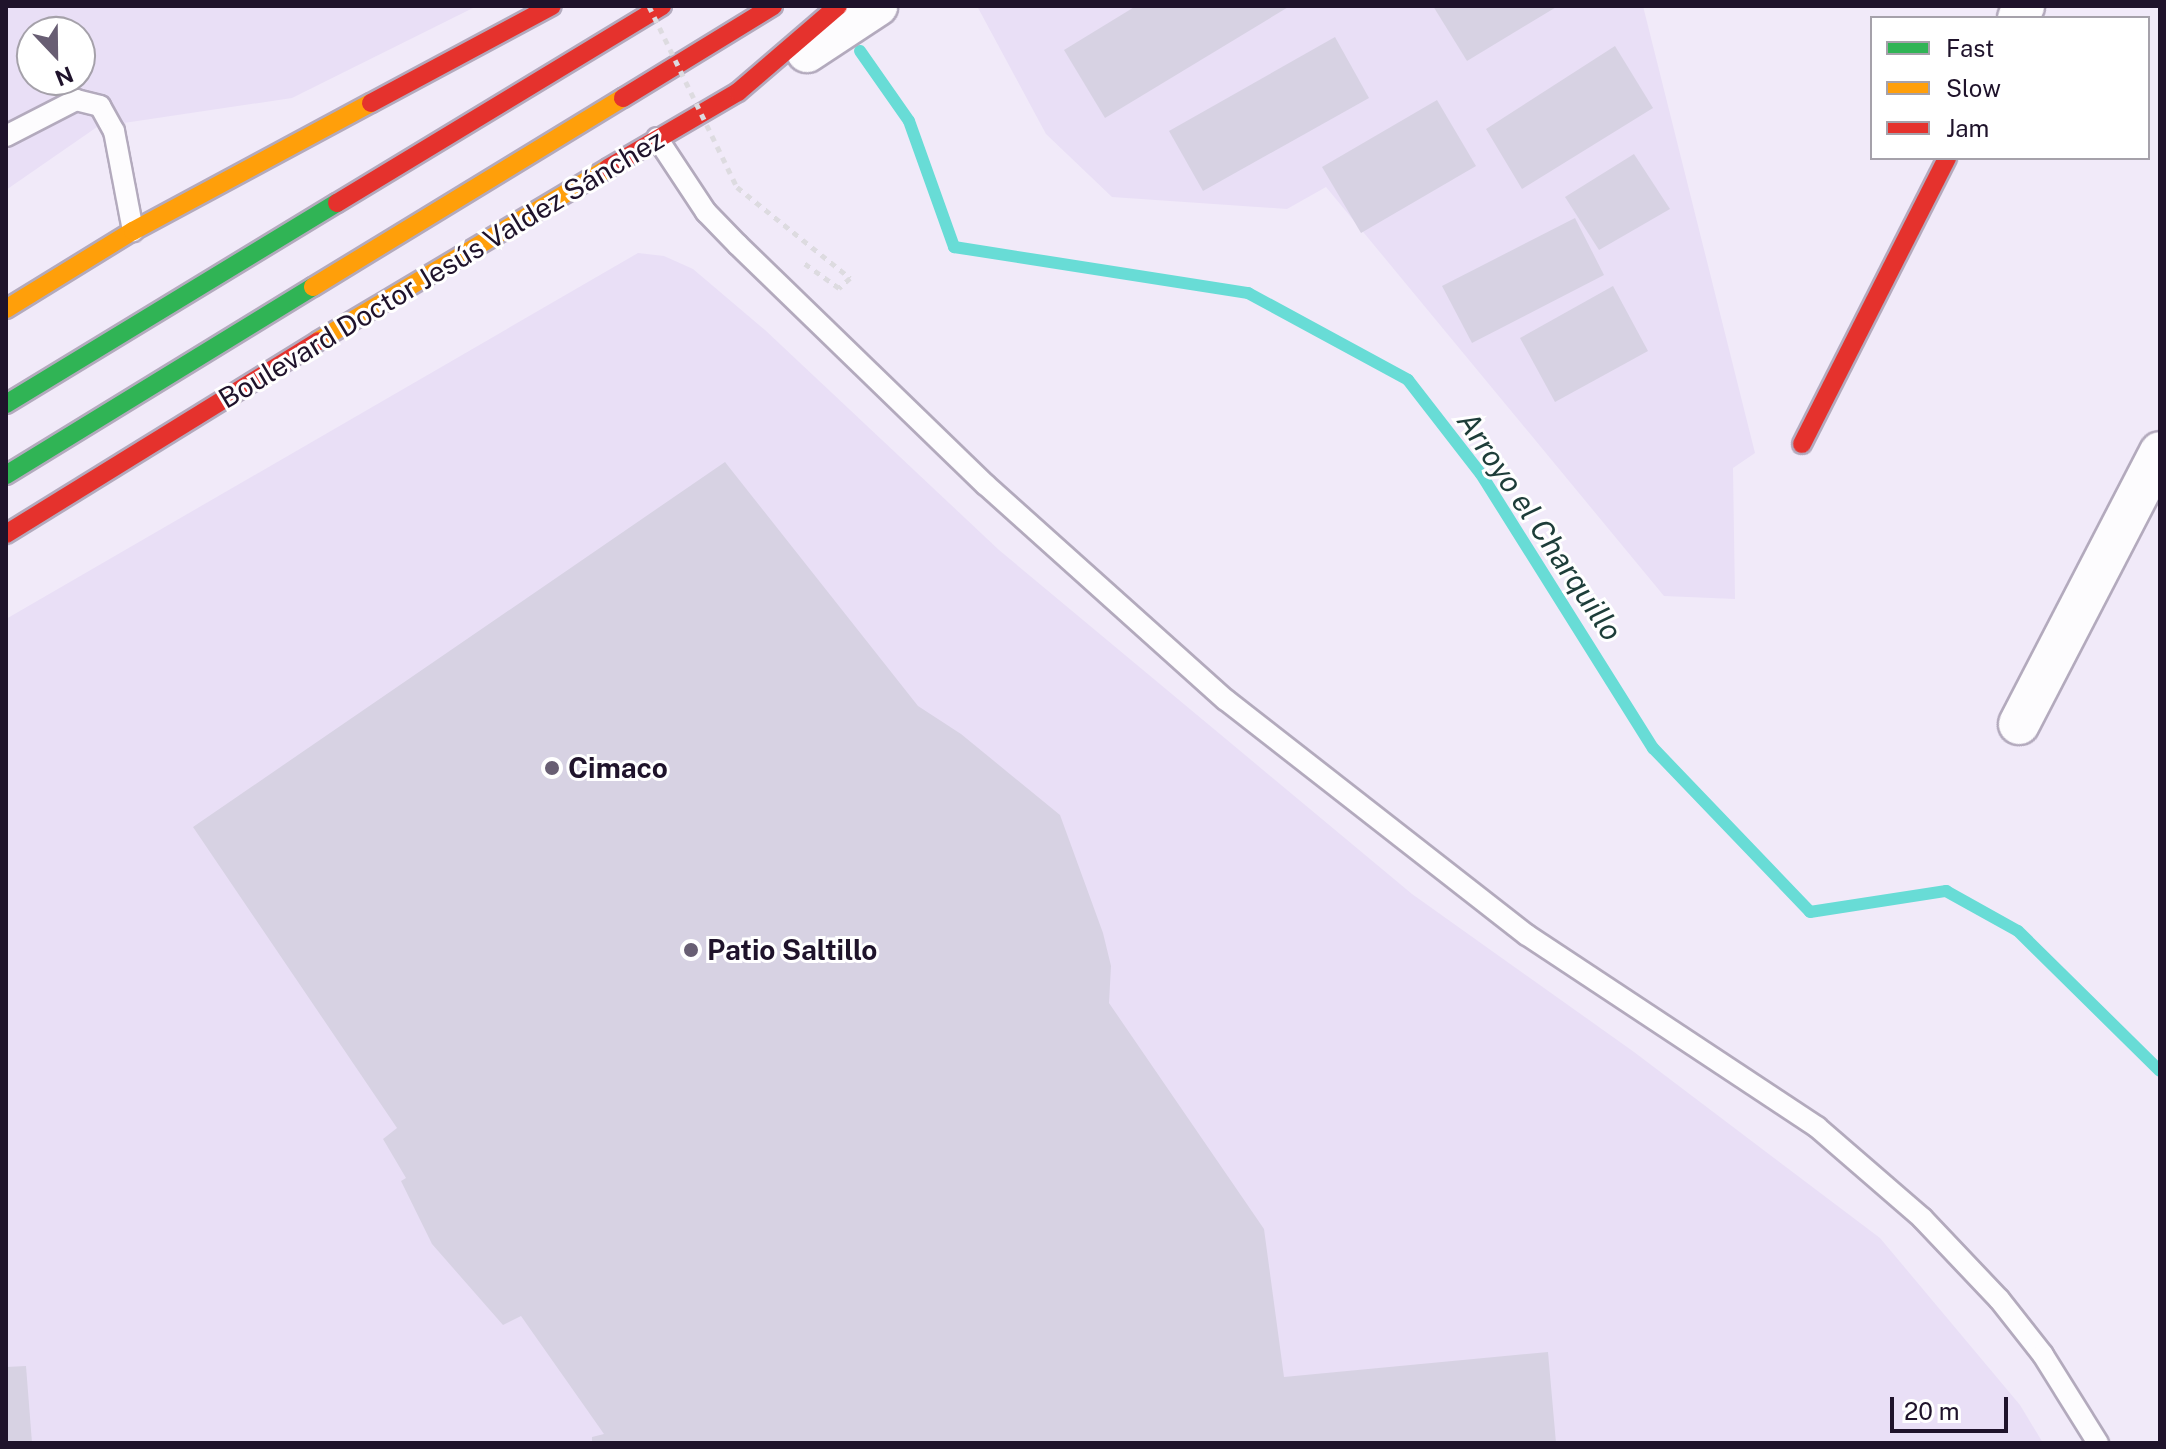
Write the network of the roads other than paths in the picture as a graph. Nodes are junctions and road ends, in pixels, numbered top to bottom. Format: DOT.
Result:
graph roads {
  1 [pos="552,6"];
  2 [pos="662,6"];
  3 [pos="773,6"];
  4 [pos="838,6"];
  5 [pos="877,6"];
  6 [pos="738,92"];
  7 [pos="6,136"];
  8 [pos="657,138"];
  9 [pos="1946,160"];
  10 [pos="133,231"];
  11 [pos="6,309"];
  12 [pos="6,404"];
  13 [pos="1802,444"];
  14 [pos="2160,452"];
  15 [pos="6,475"];
  16 [pos="6,534"];
  17 [pos="2019,724"];
  18 [pos="2098,1443"];
  1 -- 10 [label="street"];
  2 -- 12 [label="street"];
  3 -- 15 [label="street, Boulevard Doctor Jesús Valdez Sánchez"];
  4 -- 6 [label="street"];
  5 -- 6 [label="street, Boulevard Doctor Jesús Valdez Sánchez"];
  6 -- 8 [label="street, Boulevard Doctor Jesús Valdez Sánchez"];
  7 -- 10 [label="lane"];
  8 -- 16 [label="street, Boulevard Doctor Jesús Valdez Sánchez"];
  8 -- 18 [label="lane"];
  9 -- 13 [label="street"];
  10 -- 11 [label="street"];
  14 -- 17 [label="street"];
}
